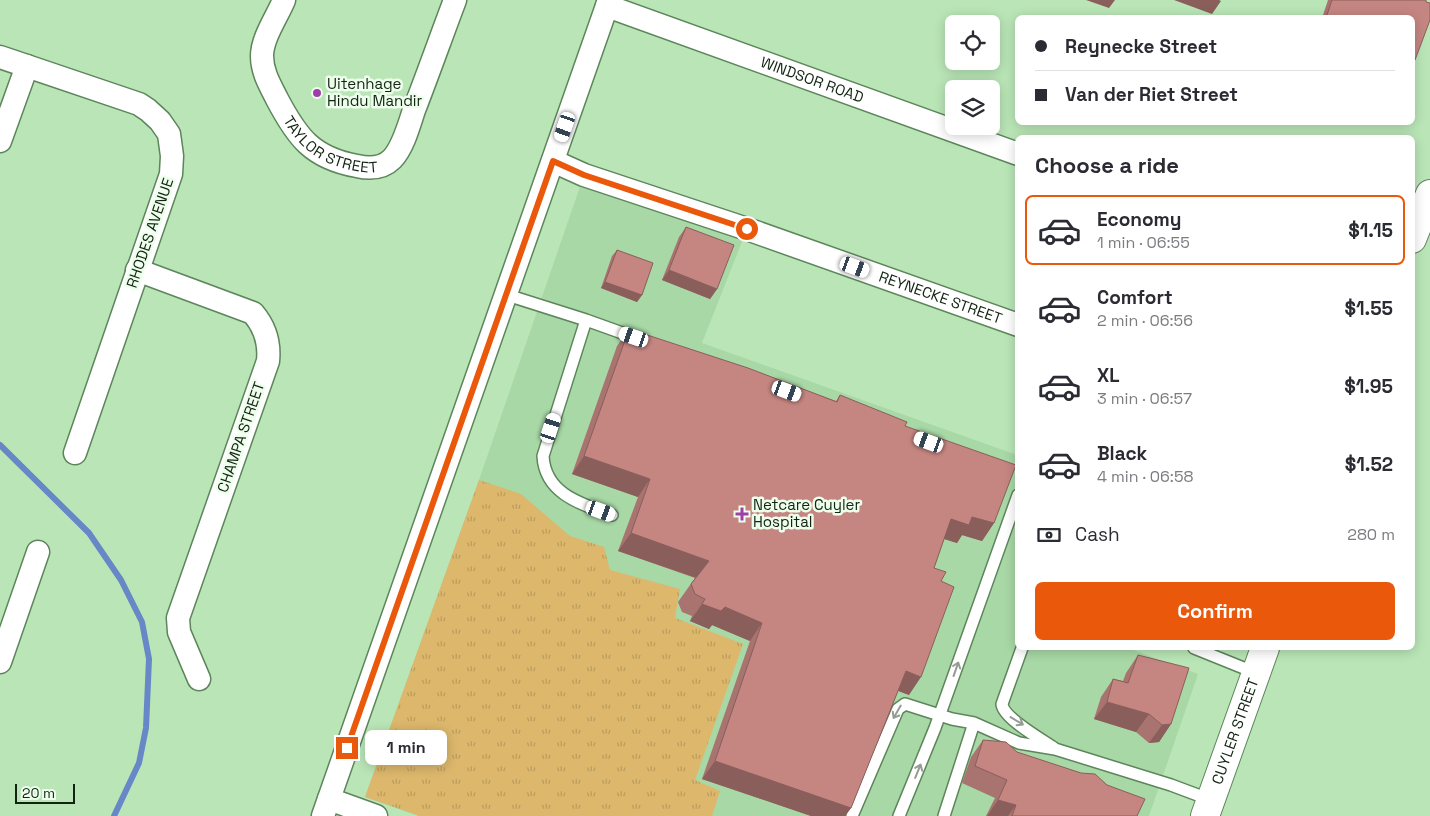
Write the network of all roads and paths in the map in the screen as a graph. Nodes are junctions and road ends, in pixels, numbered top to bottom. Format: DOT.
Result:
graph roads {
  1 [pos="284,0"];
  2 [pos="455,0"];
  3 [pos="608,3"];
  4 [pos="0,57"];
  5 [pos="27,66"];
  6 [pos="0,140"];
  7 [pos="1015,153"];
  8 [pos="553,161"];
  9 [pos="1430,194"];
  10 [pos="1415,232"];
  11 [pos="137,270"];
  12 [pos="507,295"];
  13 [pos="586,320"];
  14 [pos="1015,324"];
  15 [pos="655,344"];
  16 [pos="75,453"];
  17 [pos="1015,503"];
  18 [pos="612,516"];
  19 [pos="38,552"];
  20 [pos="1021,650"];
  21 [pos="1199,650"];
  22 [pos="1264,650"];
  23 [pos="0,662"];
  24 [pos="1256,673"];
  25 [pos="199,679"];
  26 [pos="940,715"];
  27 [pos="974,723"];
  28 [pos="1055,749"];
  29 [pos="326,807"];
  30 [pos="1208,808"];
  31 [pos="376,816"];
  32 [pos="852,816"];
  33 [pos="899,816"];
  34 [pos="944,816"];
  1 -- 2 [label="street, TAYLOR STREET"];
  3 -- 7 [label="street, WINDSOR ROAD"];
  3 -- 8 [label="street"];
  4 -- 5 [label="street, RHODES AVENUE"];
  5 -- 6 [label="street"];
  5 -- 11 [label="street, RHODES AVENUE"];
  8 -- 12 [label="street"];
  8 -- 14 [label="street, REYNECKE STREET"];
  9 -- 10 [label="main road"];
  11 -- 16 [label="street, RHODES AVENUE"];
  11 -- 25 [label="street, CHAMPA STREET"];
  12 -- 13 [label="lane"];
  12 -- 29 [label="street"];
  13 -- 15 [label="lane"];
  13 -- 18 [label="lane"];
  26 -- 17 [label="lane, one-way"];
  19 -- 23 [label="street"];
  20 -- 28 [label="lane, one-way"];
  21 -- 24 [label="lane"];
  22 -- 24 [label="main road, CUYLER STREET"];
  24 -- 30 [label="main road, CUYLER STREET"];
  26 -- 27 [label="lane"];
  26 -- 32 [label="lane, one-way"];
  33 -- 26 [label="lane, one-way"];
  27 -- 28 [label="lane"];
  27 -- 34 [label="lane"];
  28 -- 30 [label="lane"];
  29 -- 31 [label="street"];
}
